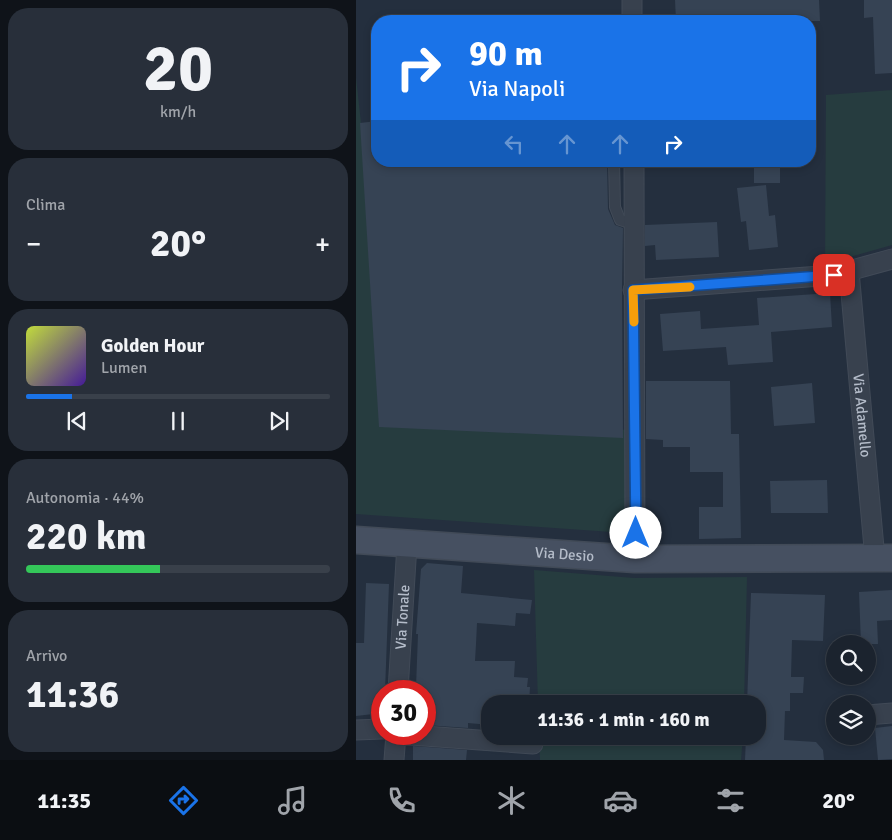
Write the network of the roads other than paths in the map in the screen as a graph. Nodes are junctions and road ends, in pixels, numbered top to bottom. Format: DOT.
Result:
graph roads {
  1 [pos="632,0"];
  2 [pos="632,15"];
  3 [pos="614,167"];
  4 [pos="634,167"];
  5 [pos="633,224"];
  6 [pos="892,259"];
  7 [pos="850,271"];
  8 [pos="633,290"];
  9 [pos="356,540"];
  10 [pos="407,544"];
  11 [pos="635,558"];
  12 [pos="883,558"];
  13 [pos="399,680"];
  14 [pos="892,713"];
  15 [pos="876,714"];
  16 [pos="371,729"];
  17 [pos="356,730"];
  18 [pos="436,737"];
  19 [pos="481,740"];
  20 [pos="396,745"];
  21 [pos="394,760"];
  1 -- 2 [label="street"];
  3 -- 5 [label="lane"];
  4 -- 5 [label="street"];
  5 -- 8 [label="street"];
  6 -- 7 [label="street"];
  7 -- 8 [label="street"];
  7 -- 12 [label="street, Via Adamello"];
  8 -- 11 [label="street"];
  9 -- 10 [label="street, Via Desio"];
  10 -- 11 [label="street, Via Desio"];
  10 -- 13 [label="street, Via Tonale"];
  11 -- 12 [label="street, Via Desio"];
  14 -- 15 [label="street"];
  16 -- 17 [label="street"];
  18 -- 19 [label="street"];
  20 -- 21 [label="street"];
}
